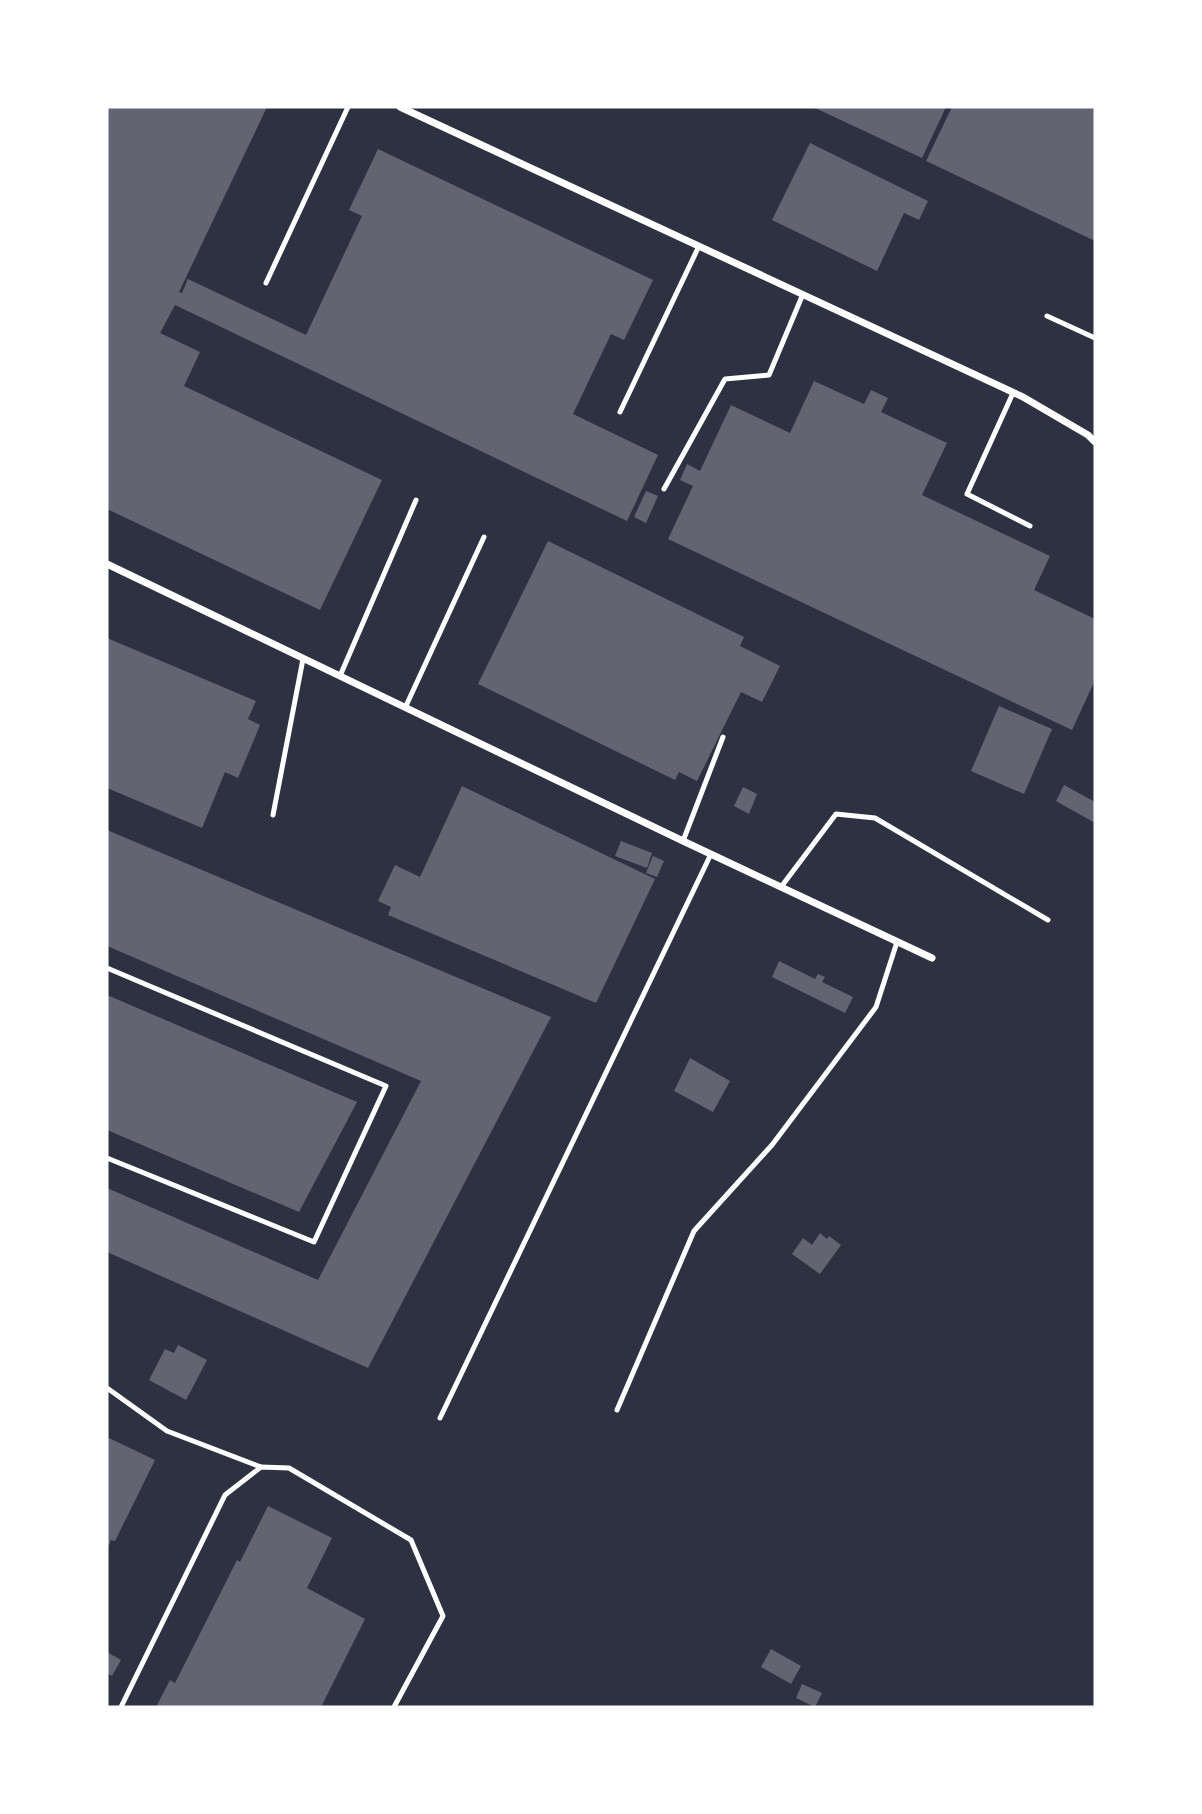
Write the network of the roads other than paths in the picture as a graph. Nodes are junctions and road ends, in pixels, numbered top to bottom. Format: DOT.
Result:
graph roads {
  1 [pos="348,107"];
  2 [pos="400,107"];
  3 [pos="699,246"];
  4 [pos="266,284"];
  5 [pos="803,294"];
  6 [pos="1047,316"];
  7 [pos="1095,338"];
  8 [pos="1013,393"];
  9 [pos="620,412"];
  10 [pos="1095,442"];
  11 [pos="664,489"];
  12 [pos="416,500"];
  13 [pos="1030,526"];
  14 [pos="484,537"];
  15 [pos="107,564"];
  16 [pos="303,659"];
  17 [pos="340,676"];
  18 [pos="405,708"];
  19 [pos="723,737"];
  20 [pos="273,815"];
  21 [pos="683,841"];
  22 [pos="711,854"];
  23 [pos="781,887"];
  24 [pos="1048,920"];
  25 [pos="897,942"];
  26 [pos="932,958"];
  27 [pos="107,968"];
  28 [pos="107,1158"];
  29 [pos="107,1388"];
  30 [pos="617,1410"];
  31 [pos="440,1418"];
  32 [pos="261,1467"];
  33 [pos="121,1707"];
  34 [pos="394,1707"];
  1 -- 4 [label="lane"];
  2 -- 3 [label="street"];
  3 -- 5 [label="street"];
  3 -- 9 [label="lane"];
  5 -- 8 [label="street"];
  5 -- 11 [label="lane"];
  6 -- 7 [label="lane"];
  8 -- 10 [label="street"];
  8 -- 13 [label="lane"];
  12 -- 17 [label="lane"];
  14 -- 18 [label="lane"];
  15 -- 16 [label="street"];
  16 -- 17 [label="street"];
  16 -- 20 [label="lane"];
  17 -- 18 [label="street"];
  18 -- 21 [label="street"];
  19 -- 21 [label="lane"];
  21 -- 22 [label="street"];
  22 -- 23 [label="street"];
  22 -- 31 [label="lane"];
  23 -- 24 [label="lane"];
  23 -- 25 [label="street"];
  25 -- 26 [label="street"];
  25 -- 30 [label="lane"];
  27 -- 28 [label="lane"];
  29 -- 32 [label="lane"];
  32 -- 33 [label="lane"];
  32 -- 34 [label="lane"];
}
